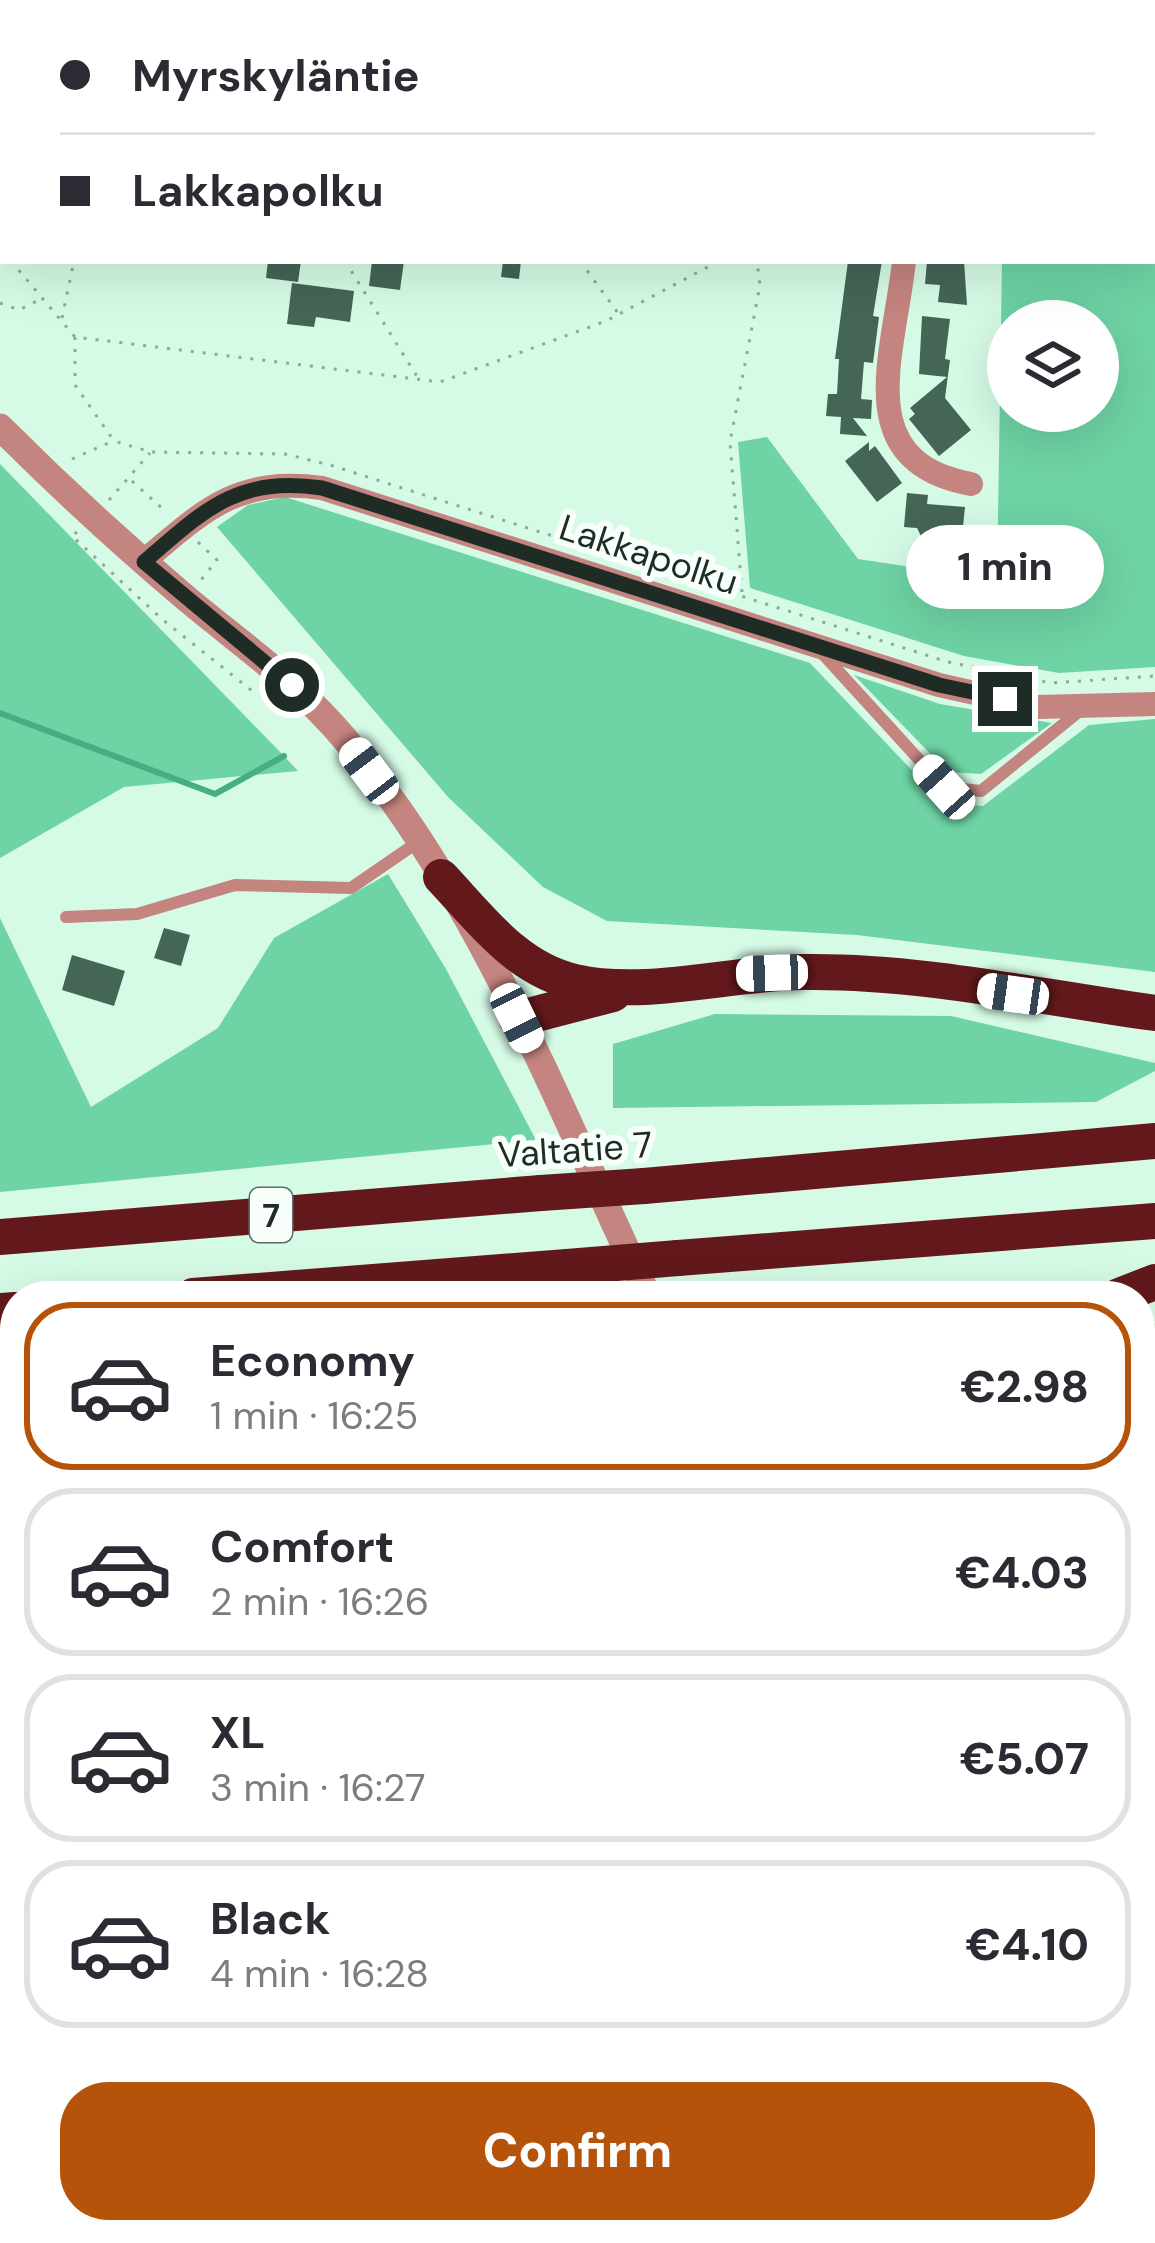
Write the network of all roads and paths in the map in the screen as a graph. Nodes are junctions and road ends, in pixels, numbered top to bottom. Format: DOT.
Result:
graph roads {
  1 [pos="14,264"];
  2 [pos="73,264"];
  3 [pos="347,264"];
  4 [pos="582,264"];
  5 [pos="713,264"];
  6 [pos="757,264"];
  7 [pos="904,264"];
  8 [pos="42,298"];
  9 [pos="0,303"];
  10 [pos="619,314"];
  11 [pos="62,321"];
  12 [pos="75,337"];
  13 [pos="419,380"];
  14 [pos="0,427"];
  15 [pos="114,441"];
  16 [pos="151,452"];
  17 [pos="45,472"];
  18 [pos="131,481"];
  19 [pos="971,484"];
  20 [pos="94,514"];
  21 [pos="184,527"];
  22 [pos="144,562"];
  23 [pos="742,595"];
  24 [pos="815,646"];
  25 [pos="1155,676"];
  26 [pos="256,694"];
  27 [pos="1155,704"];
  28 [pos="1083,709"];
  29 [pos="418,842"];
  30 [pos="441,877"];
  31 [pos="66,916"];
  32 [pos="652,984"];
  33 [pos="1155,1013"];
  34 [pos="517,1018"];
  35 [pos="1155,1141"];
  36 [pos="1155,1221"];
  37 [pos="0,1237"];
  38 [pos="386,1281"];
  39 [pos="641,1281"];
  1 -- 8 [label="path"];
  2 -- 11 [label="path"];
  3 -- 13 [label="path"];
  4 -- 10 [label="path"];
  5 -- 10 [label="path"];
  6 -- 23 [label="path"];
  7 -- 19 [label="street"];
  8 -- 9 [label="path"];
  8 -- 11 [label="path"];
  10 -- 13 [label="path"];
  11 -- 12 [label="path"];
  12 -- 13 [label="path"];
  12 -- 15 [label="path"];
  14 -- 17 [label="street"];
  15 -- 16 [label="path"];
  15 -- 17 [label="path"];
  16 -- 18 [label="path"];
  16 -- 23 [label="path"];
  17 -- 20 [label="street"];
  18 -- 20 [label="path"];
  18 -- 21 [label="path"];
  20 -- 22 [label="street"];
  20 -- 26 [label="path"];
  21 -- 22 [label="street, Lakkapolku"];
  21 -- 24 [label="street, Lakkapolku"];
  22 -- 29 [label="street"];
  23 -- 25 [label="path"];
  24 -- 28 [label="street, Lakkapolku"];
  24 -- 28 [label="lane"];
  27 -- 28 [label="street, Lakkapolku"];
  29 -- 30 [label="street"];
  29 -- 31 [label="lane"];
  30 -- 32 [label="highway"];
  30 -- 34 [label="street"];
  32 -- 33 [label="highway"];
  32 -- 34 [label="highway"];
  34 -- 39 [label="street"];
  35 -- 37 [label="highway, Valtatie 7 / 7, bridge"];
  36 -- 38 [label="highway, 7, bridge"];
}
